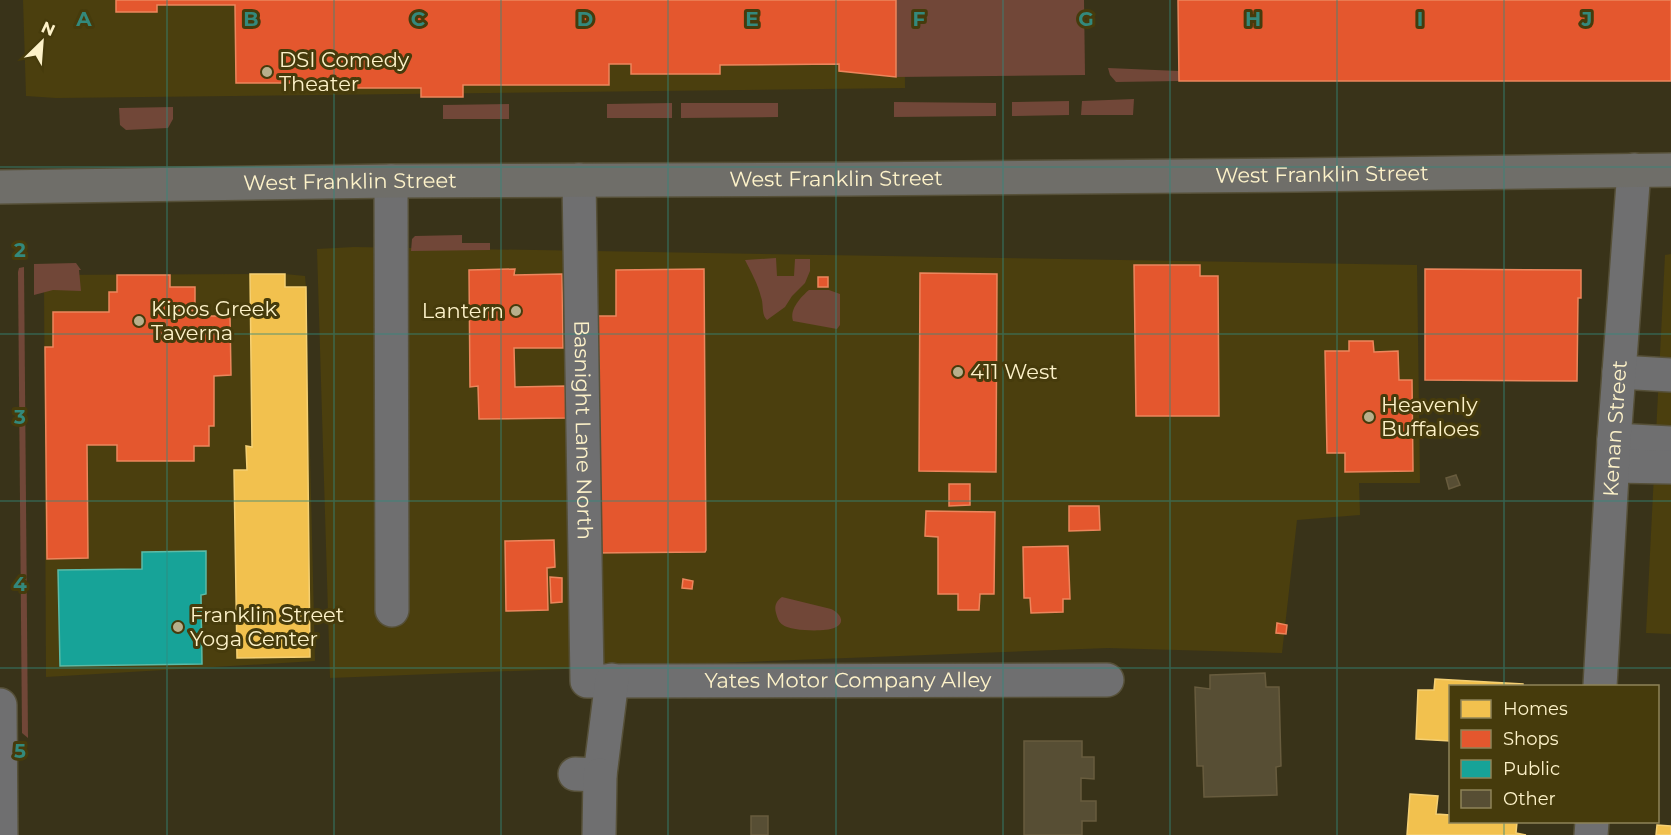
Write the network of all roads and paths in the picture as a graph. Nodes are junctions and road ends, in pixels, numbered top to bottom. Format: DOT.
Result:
graph roads {
  1 [pos="1634,170"];
  2 [pos="1671,170"];
  3 [pos="579,180"];
  4 [pos="391,181"];
  5 [pos="0,186"];
  6 [pos="1620,372"];
  7 [pos="1671,375"];
  8 [pos="1614,453"];
  9 [pos="1670,455"];
  10 [pos="392,610"];
  11 [pos="1107,680"];
  12 [pos="600,681"];
  13 [pos="1600,685"];
  14 [pos="0,705"];
  15 [pos="0,720"];
  16 [pos="2,835"];
  17 [pos="599,835"];
  1 -- 2 [label="main road, West Franklin Street"];
  1 -- 3 [label="main road, West Franklin Street"];
  1 -- 6 [label="street, Kenan Street"];
  3 -- 4 [label="main road, West Franklin Street"];
  3 -- 12 [label="street, Basnight Lane North"];
  4 -- 5 [label="main road, West Franklin Street"];
  4 -- 10 [label="street"];
  6 -- 7 [label="street"];
  6 -- 8 [label="street, Kenan Street"];
  8 -- 9 [label="street"];
  8 -- 13 [label="street, Kenan Street"];
  11 -- 12 [label="street, Yates Motor Company Alley"];
  12 -- 17 [label="street, Basnight Lane North"];
  14 -- 15 [label="street"];
  15 -- 16 [label="street"];
}
